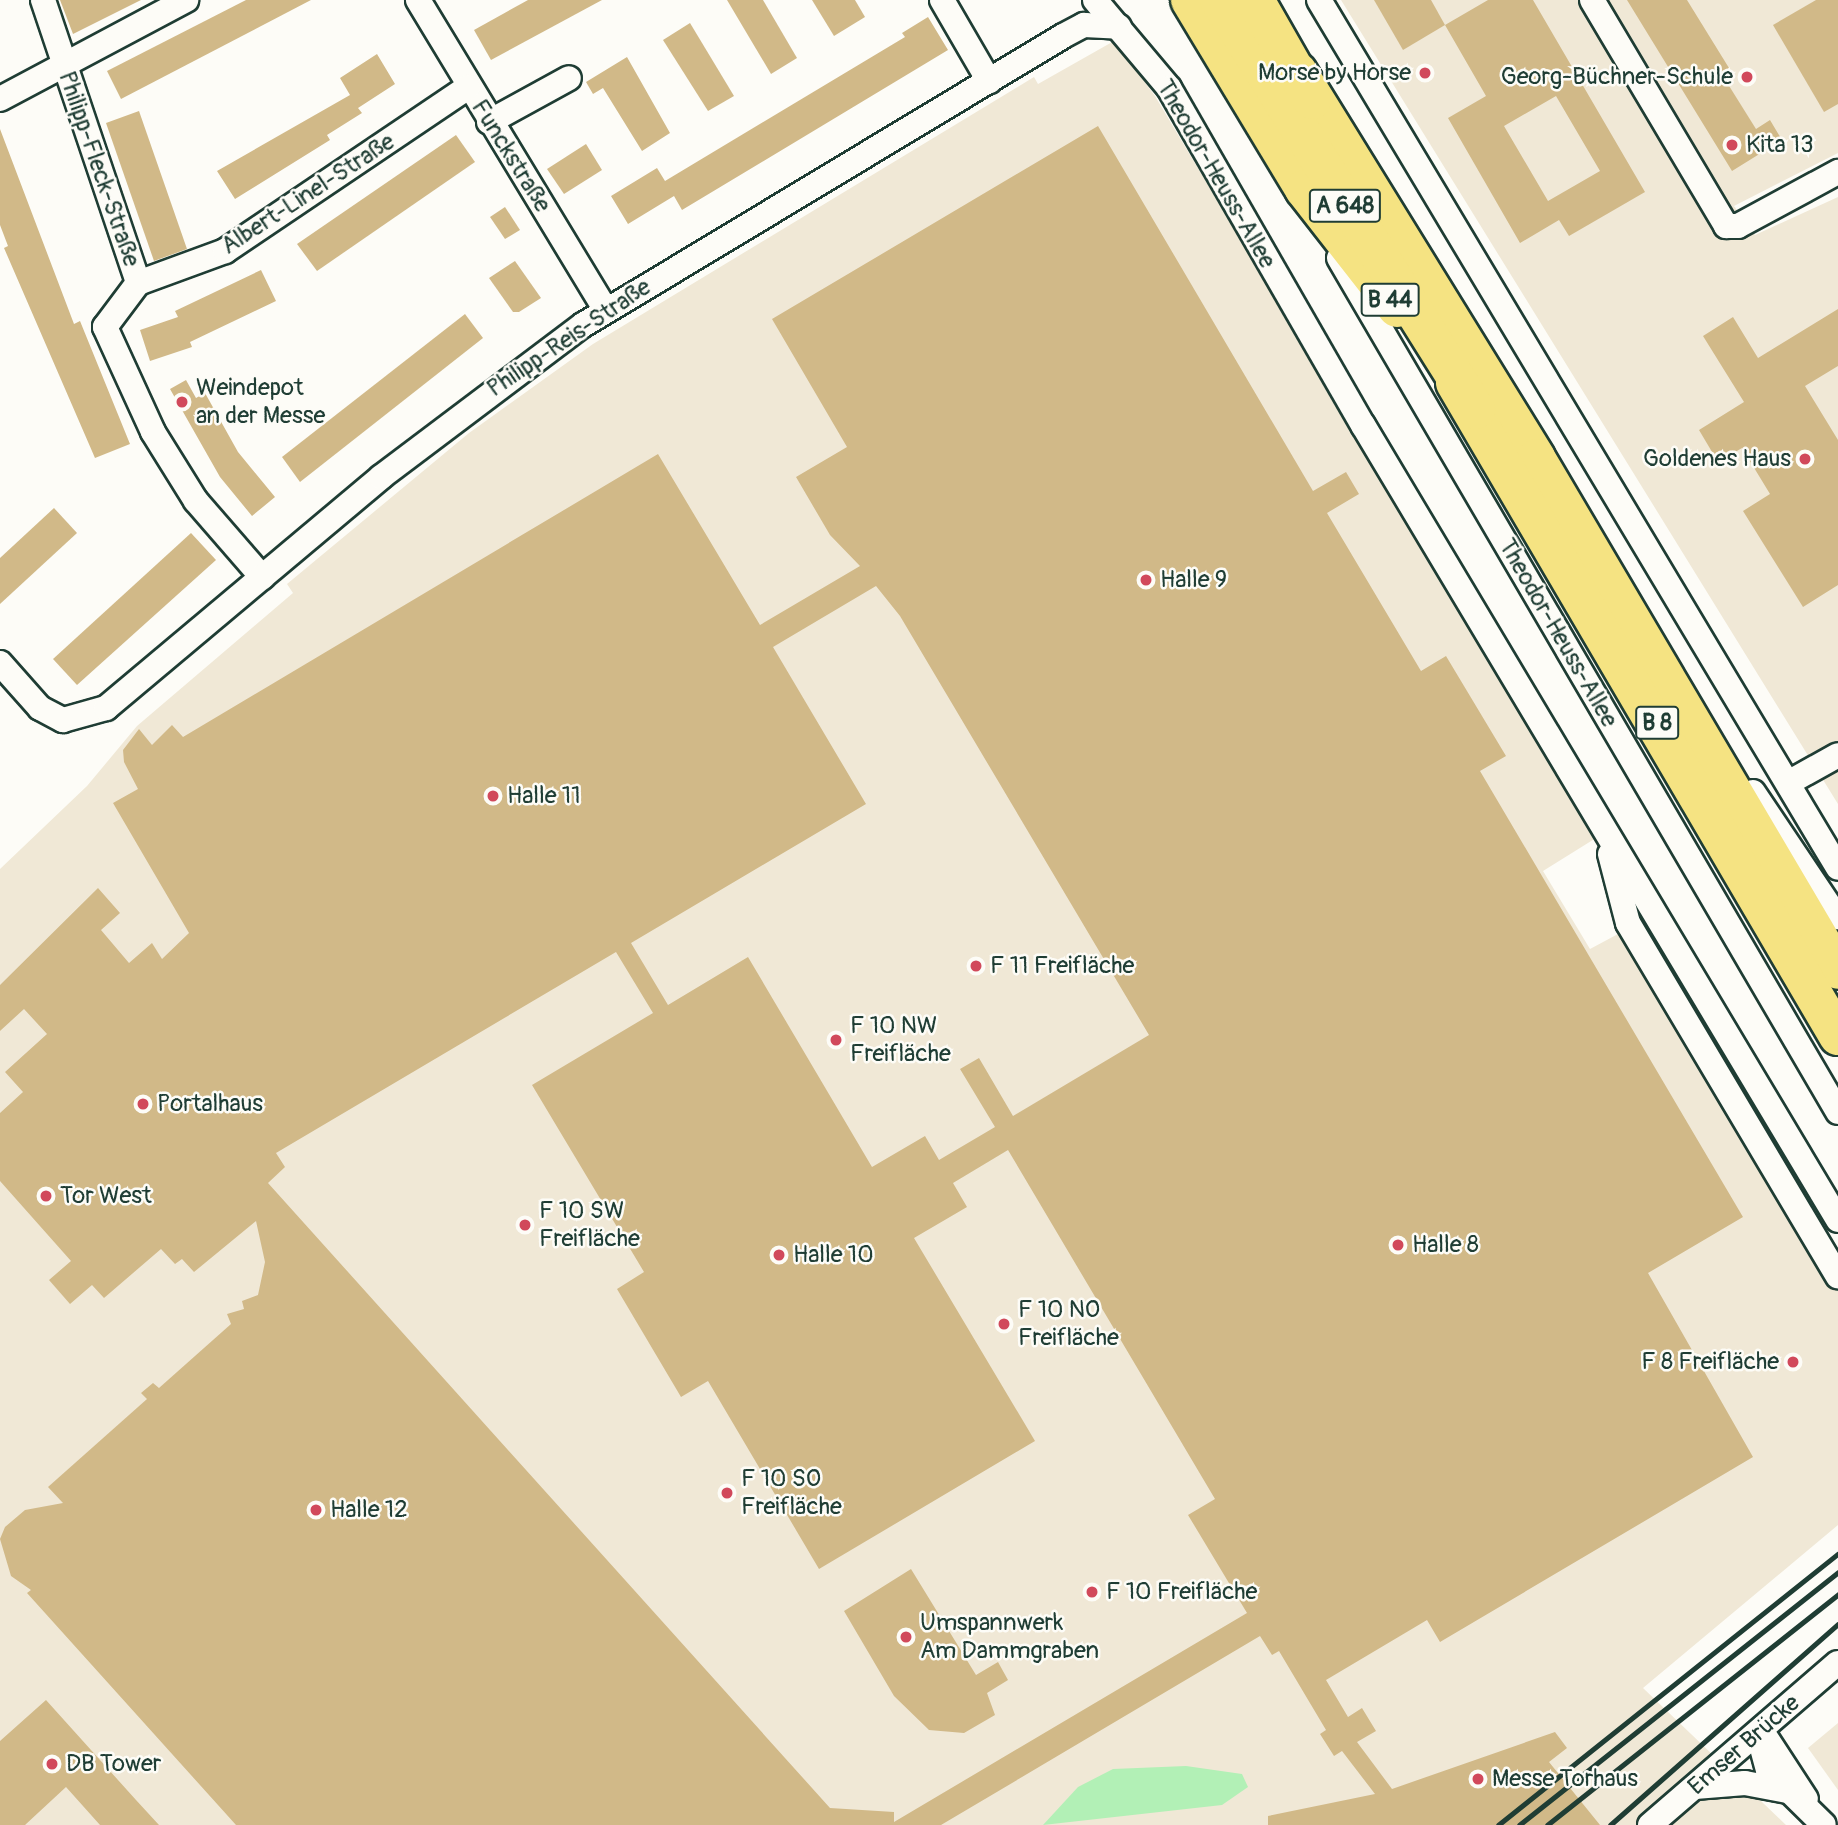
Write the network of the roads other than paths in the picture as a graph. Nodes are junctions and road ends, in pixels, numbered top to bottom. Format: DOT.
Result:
graph roads {
  1 [pos="43,0"];
  2 [pos="186,0"];
  3 [pos="942,0"];
  4 [pos="1095,0"];
  5 [pos="1190,0"];
  6 [pos="1219,0"];
  7 [pos="1255,0"];
  8 [pos="1262,0"];
  9 [pos="1319,0"];
  10 [pos="1592,0"];
  11 [pos="427,3"];
  12 [pos="1119,27"];
  13 [pos="64,65"];
  14 [pos="569,78"];
  15 [pos="989,81"];
  16 [pos="468,87"];
  17 [pos="0,99"];
  18 [pos="1312,100"];
  19 [pos="489,122"];
  20 [pos="1838,172"];
  21 [pos="1304,189"];
  22 [pos="138,283"];
  23 [pos="607,310"];
  24 [pos="1476,410"];
  25 [pos="1595,558"];
  26 [pos="1662,574"];
  27 [pos="262,576"];
  28 [pos="0,663"];
  29 [pos="1838,755"];
  30 [pos="1788,783"];
  31 [pos="1602,827"];
  32 [pos="1838,869"];
  33 [pos="1838,917"];
  34 [pos="1838,970"];
  35 [pos="1838,1037"];
  36 [pos="1838,1112"];
  37 [pos="1838,1220"];
  38 [pos="1838,1276"];
  39 [pos="1838,1663"];
  40 [pos="1760,1731"];
  41 [pos="1695,1787"];
  42 [pos="1787,1791"];
  43 [pos="1819,1820"];
  44 [pos="1650,1825"];
  1 -- 13 [label="street, Philipp-Fleck-Straße"];
  2 -- 13 [label="street"];
  3 -- 15 [label="street"];
  4 -- 12 [label="street, Theodor-Heuss-Allee"];
  5 -- 21 [label="main road, Theodor-Heuss-Allee / B 44"];
  6 -- 24 [label="main road, Theodor-Heuss-Allee / A 648"];
  7 -- 18 [label="main road"];
  8 -- 18 [label="main road"];
  9 -- 26 [label="street"];
  10 -- 20 [label="street"];
  11 -- 16 [label="street, Funckstraße"];
  12 -- 15 [label="street, Philipp-Reis-Straße"];
  12 -- 31 [label="street, Theodor-Heuss-Allee"];
  13 -- 17 [label="street"];
  13 -- 22 [label="street, Philipp-Fleck-Straße"];
  14 -- 19 [label="street"];
  15 -- 23 [label="street, Philipp-Reis-Straße"];
  16 -- 19 [label="street, Funckstraße"];
  16 -- 22 [label="street, Albert-Linel-Straße"];
  18 -- 25 [label="main road, B 8"];
  19 -- 23 [label="street, Funckstraße"];
  21 -- 24 [label="main road, Theodor-Heuss-Allee / B 44"];
  21 -- 36 [label="street, Theodor-Heuss-Allee"];
  22 -- 27 [label="street, Philipp-Fleck-Straße"];
  23 -- 27 [label="street, Philipp-Reis-Straße"];
  24 -- 35 [label="main road, Theodor-Heuss-Allee / B 8"];
  25 -- 33 [label="street"];
  25 -- 34 [label="main road, B 8"];
  26 -- 30 [label="street"];
  26 -- 33 [label="street"];
  27 -- 28 [label="street, Philipp-Reis-Straße"];
  29 -- 30 [label="street"];
  30 -- 32 [label="street"];
  31 -- 37 [label="street, Theodor-Heuss-Allee"];
  31 -- 38 [label="street, Theodor-Heuss-Allee"];
  39 -- 40 [label="street, Emser Brücke"];
  40 -- 41 [label="street, Emser Brücke"];
  40 -- 42 [label="street"];
  40 -- 43 [label="street"];
  41 -- 42 [label="street"];
  41 -- 44 [label="street, Emser Brücke"];
  42 -- 43 [label="street"];
}
